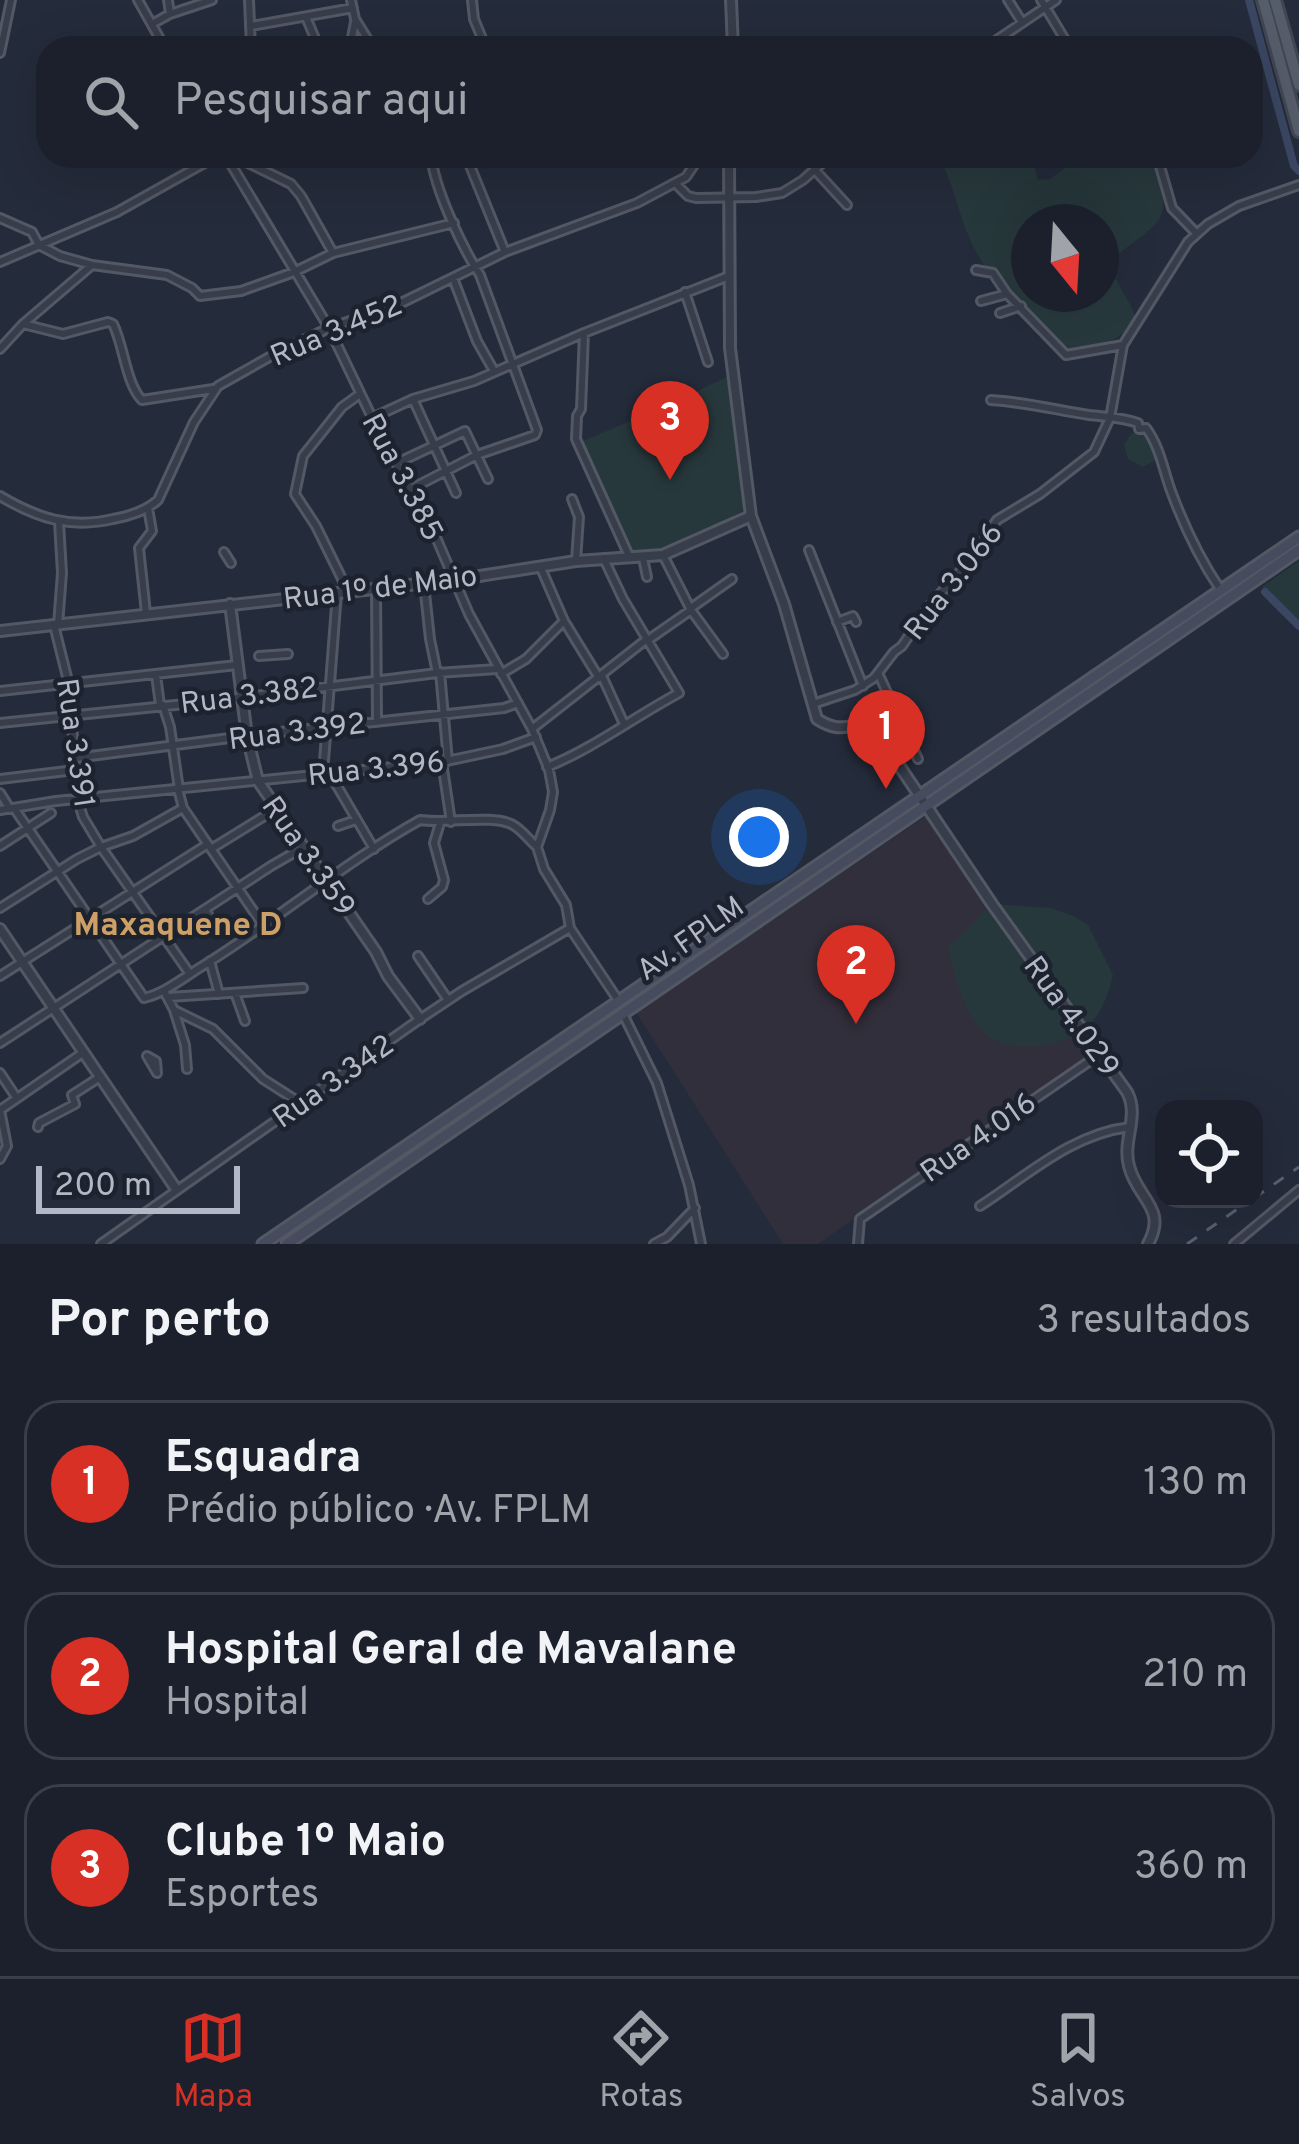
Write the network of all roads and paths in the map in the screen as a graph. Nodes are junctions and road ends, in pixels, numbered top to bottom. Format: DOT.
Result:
graph roads {
  1 [pos="11,0"];
  2 [pos="138,0"];
  3 [pos="168,0"];
  4 [pos="212,0"];
  5 [pos="249,0"];
  6 [pos="472,0"];
  7 [pos="731,0"];
  8 [pos="1008,0"];
  9 [pos="1056,0"];
  10 [pos="1263,0"];
  11 [pos="1276,0"];
  12 [pos="1043,3"];
  13 [pos="352,4"];
  14 [pos="170,14"];
  15 [pos="307,17"];
  16 [pos="355,19"];
  17 [pos="1022,22"];
  18 [pos="152,24"];
  19 [pos="250,26"];
  20 [pos="158,36"];
  21 [pos="250,36"];
  22 [pos="314,36"];
  23 [pos="352,36"];
  24 [pos="366,36"];
  25 [pos="481,36"];
  26 [pos="732,36"];
  27 [pos="1003,36"];
  28 [pos="1063,36"];
  29 [pos="0,52"];
  30 [pos="1296,59"];
  31 [pos="1299,86"];
  32 [pos="1299,131"];
  33 [pos="196,168"];
  34 [pos="233,168"];
  35 [pos="261,168"];
  36 [pos="434,168"];
  37 [pos="471,168"];
  38 [pos="692,168"];
  39 [pos="729,168"];
  40 [pos="1160,168"];
  41 [pos="814,169"];
  42 [pos="674,183"];
  43 [pos="1299,185"];
  44 [pos="729,196"];
  45 [pos="847,205"];
  46 [pos="0,218"];
  47 [pos="454,223"];
  48 [pos="1196,233"];
  49 [pos="39,245"];
  50 [pos="506,252"];
  51 [pos="333,253"];
  52 [pos="0,262"];
  53 [pos="92,265"];
  54 [pos="475,267"];
  55 [pos="976,270"];
  56 [pos="294,272"];
  57 [pos="729,276"];
  58 [pos="453,278"];
  59 [pos="685,292"];
  60 [pos="1006,294"];
  61 [pos="1011,298"];
  62 [pos="981,301"];
  63 [pos="1011,309"];
  64 [pos="1027,312"];
  65 [pos="1000,313"];
  66 [pos="23,324"];
  67 [pos="329,328"];
  68 [pos="584,333"];
  69 [pos="1123,345"];
  70 [pos="0,349"];
  71 [pos="708,362"];
  72 [pos="514,363"];
  73 [pos="494,371"];
  74 [pos="214,389"];
  75 [pos="360,394"];
  76 [pos="413,399"];
  77 [pos="991,400"];
  78 [pos="372,418"];
  79 [pos="1110,418"];
  80 [pos="434,445"];
  81 [pos="477,455"];
  82 [pos="397,464"];
  83 [pos="446,472"];
  84 [pos="488,478"];
  85 [pos="409,490"];
  86 [pos="456,493"];
  87 [pos="0,496"];
  88 [pos="572,499"];
  89 [pos="148,508"];
  90 [pos="751,515"];
  91 [pos="59,522"];
  92 [pos="1299,536"];
  93 [pos="808,550"];
  94 [pos="1299,550"];
  95 [pos="224,552"];
  96 [pos="663,555"];
  97 [pos="643,557"];
  98 [pos="630,558"];
  99 [pos="604,559"];
  100 [pos="576,561"];
  101 [pos="231,562"];
  102 [pos="540,566"];
  103 [pos="647,577"];
  104 [pos="732,579"];
  105 [pos="454,580"];
  106 [pos="424,584"];
  107 [pos="376,588"];
  108 [pos="1220,590"];
  109 [pos="342,592"];
  110 [pos="230,604"];
  111 [pos="691,609"];
  112 [pos="146,614"];
  113 [pos="564,621"];
  114 [pos="837,622"];
  115 [pos="856,622"];
  116 [pos="57,625"];
  117 [pos="0,631"];
  118 [pos="647,639"];
  119 [pos="288,654"];
  120 [pos="723,654"];
  121 [pos="259,656"];
  122 [pos="237,664"];
  123 [pos="499,671"];
  124 [pos="439,672"];
  125 [pos="878,673"];
  126 [pos="157,675"];
  127 [pos="600,677"];
  128 [pos="377,681"];
  129 [pos="69,685"];
  130 [pos="330,685"];
  131 [pos="863,686"];
  132 [pos="0,691"];
  133 [pos="242,697"];
  134 [pos="518,704"];
  135 [pos="813,704"];
  136 [pos="161,705"];
  137 [pos="72,714"];
  138 [pos="445,714"];
  139 [pos="376,721"];
  140 [pos="0,723"];
  141 [pos="625,724"];
  142 [pos="327,727"];
  143 [pos="534,733"];
  144 [pos="248,736"];
  145 [pos="173,746"];
  146 [pos="75,758"];
  147 [pos="918,759"];
  148 [pos="445,762"];
  149 [pos="547,767"];
  150 [pos="75,770"];
  151 [pos="326,773"];
  152 [pos="0,779"];
  153 [pos="258,781"];
  154 [pos="178,789"];
  155 [pos="0,793"];
  156 [pos="925,796"];
  157 [pos="78,801"];
  158 [pos="12,808"];
  159 [pos="183,808"];
  160 [pos="276,809"];
  161 [pos="0,810"];
  162 [pos="51,813"];
  163 [pos="356,820"];
  164 [pos="451,822"];
  165 [pos="440,823"];
  166 [pos="338,826"];
  167 [pos="26,828"];
  168 [pos="0,846"];
  169 [pos="209,846"];
  170 [pos="100,847"];
  171 [pos="304,847"];
  172 [pos="536,847"];
  173 [pos="374,849"];
  174 [pos="56,871"];
  175 [pos="327,880"];
  176 [pos="238,888"];
  177 [pos="133,891"];
  178 [pos="428,899"];
  179 [pos="0,908"];
  180 [pos="205,909"];
  181 [pos="90,919"];
  182 [pos="213,924"];
  183 [pos="263,925"];
  184 [pos="570,928"];
  185 [pos="0,929"];
  186 [pos="162,936"];
  187 [pos="418,956"];
  188 [pos="211,961"];
  189 [pos="22,962"];
  190 [pos="120,963"];
  191 [pos="190,974"];
  192 [pos="0,976"];
  193 [pos="303,988"];
  194 [pos="235,993"];
  195 [pos="166,994"];
  196 [pos="219,994"];
  197 [pos="448,1000"];
  198 [pos="618,1000"];
  199 [pos="52,1009"];
  200 [pos="174,1010"];
  201 [pos="623,1014"];
  202 [pos="420,1019"];
  203 [pos="245,1021"];
  204 [pos="580,1027"];
  205 [pos="588,1037"];
  206 [pos="0,1043"];
  207 [pos="84,1052"];
  208 [pos="1100,1054"];
  209 [pos="187,1070"];
  210 [pos="0,1073"];
  211 [pos="100,1077"];
  212 [pos="16,1097"];
  213 [pos="302,1104"];
  214 [pos="0,1110"];
  215 [pos="38,1127"];
  216 [pos="1130,1127"];
  217 [pos="0,1159"];
  218 [pos="176,1189"];
  219 [pos="1299,1190"];
  220 [pos="325,1202"];
  221 [pos="980,1207"];
  222 [pos="695,1208"];
  223 [pos="333,1212"];
  224 [pos="100,1244"];
  225 [pos="263,1244"];
  226 [pos="287,1244"];
  227 [pos="654,1244"];
  228 [pos="701,1244"];
  229 [pos="858,1244"];
  230 [pos="1148,1244"];
  231 [pos="1234,1244"];
  1 -- 29 [label="street"];
  2 -- 18 [label="street"];
  3 -- 14 [label="street"];
  4 -- 14 [label="street"];
  5 -- 19 [label="street"];
  6 -- 25 [label="street"];
  7 -- 26 [label="street"];
  8 -- 17 [label="street"];
  9 -- 12 [label="street"];
  10 -- 32 [label="main road"];
  11 -- 30 [label="main road"];
  12 -- 17 [label="street"];
  12 -- 28 [label="street"];
  13 -- 15 [label="street"];
  13 -- 16 [label="street"];
  14 -- 18 [label="street"];
  15 -- 19 [label="street"];
  15 -- 22 [label="street"];
  16 -- 23 [label="street"];
  16 -- 24 [label="street"];
  17 -- 27 [label="street"];
  18 -- 20 [label="street"];
  19 -- 21 [label="street"];
  30 -- 31 [label="main road"];
  33 -- 49 [label="street"];
  34 -- 56 [label="street, Rua 3.385"];
  35 -- 51 [label="street"];
  36 -- 47 [label="street"];
  37 -- 50 [label="street"];
  38 -- 42 [label="street"];
  39 -- 44 [label="street"];
  40 -- 48 [label="street"];
  41 -- 44 [label="street"];
  41 -- 45 [label="street"];
  42 -- 44 [label="street"];
  42 -- 50 [label="street, Rua 3.452"];
  43 -- 48 [label="street, Rua 3.066"];
  44 -- 57 [label="street"];
  46 -- 49 [label="street"];
  47 -- 51 [label="street"];
  47 -- 54 [label="street"];
  48 -- 69 [label="street, Rua 3.066"];
  49 -- 52 [label="street"];
  49 -- 53 [label="street"];
  50 -- 54 [label="street, Rua 3.452"];
  51 -- 56 [label="street"];
  53 -- 56 [label="street"];
  53 -- 66 [label="street"];
  54 -- 58 [label="street, Rua 3.452"];
  54 -- 72 [label="street"];
  55 -- 60 [label="street"];
  56 -- 67 [label="street, Rua 3.385"];
  57 -- 59 [label="street"];
  57 -- 90 [label="street"];
  58 -- 67 [label="street, Rua 3.452"];
  58 -- 73 [label="street"];
  59 -- 68 [label="street"];
  59 -- 71 [label="street"];
  60 -- 61 [label="street"];
  60 -- 62 [label="street"];
  63 -- 65 [label="street"];
  64 -- 69 [label="street"];
  66 -- 70 [label="street"];
  66 -- 74 [label="street"];
  67 -- 74 [label="street, Rua 3.452"];
  67 -- 75 [label="street, Rua 3.385"];
  68 -- 72 [label="street"];
  68 -- 98 [label="street"];
  69 -- 79 [label="street, Rua 3.066"];
  72 -- 73 [label="street"];
  72 -- 81 [label="street"];
  73 -- 76 [label="street"];
  74 -- 89 [label="street"];
  75 -- 78 [label="street, Rua 3.385"];
  75 -- 109 [label="street"];
  76 -- 78 [label="street"];
  76 -- 80 [label="street"];
  77 -- 79 [label="street"];
  78 -- 82 [label="street, Rua 3.385"];
  79 -- 108 [label="street"];
  79 -- 125 [label="street, Rua 3.066"];
  80 -- 81 [label="street"];
  80 -- 82 [label="street"];
  80 -- 83 [label="street"];
  81 -- 83 [label="street"];
  81 -- 84 [label="street"];
  82 -- 85 [label="street, Rua 3.385"];
  83 -- 85 [label="street"];
  83 -- 86 [label="street"];
  85 -- 105 [label="street, Rua 3.385"];
  87 -- 91 [label="street"];
  88 -- 100 [label="street"];
  89 -- 91 [label="street"];
  89 -- 112 [label="street"];
  90 -- 96 [label="street, Rua 1º de Maio"];
  90 -- 135 [label="street"];
  91 -- 116 [label="street, Rua 3.391"];
  92 -- 108 [label="main road"];
  93 -- 114 [label="street"];
  94 -- 156 [label="main road, Av. FPLM"];
  95 -- 101 [label="street"];
  96 -- 97 [label="street, Rua 1º de Maio"];
  96 -- 111 [label="street"];
  97 -- 98 [label="street, Rua 1º de Maio"];
  97 -- 103 [label="street"];
  98 -- 99 [label="street, Rua 1º de Maio"];
  99 -- 100 [label="street, Rua 1º de Maio"];
  99 -- 118 [label="street"];
  100 -- 102 [label="street, Rua 1º de Maio"];
  102 -- 105 [label="street, Rua 1º de Maio"];
  102 -- 113 [label="street"];
  104 -- 111 [label="street, Rua 3.396"];
  105 -- 106 [label="street, Rua 1º de Maio"];
  105 -- 123 [label="street, Rua 3.385"];
  106 -- 107 [label="street, Rua 1º de Maio"];
  106 -- 124 [label="street"];
  107 -- 109 [label="street, Rua 1º de Maio"];
  107 -- 128 [label="street"];
  108 -- 156 [label="main road"];
  109 -- 110 [label="street, Rua 1º de Maio"];
  109 -- 130 [label="street"];
  110 -- 112 [label="street, Rua 1º de Maio"];
  110 -- 122 [label="street, Rua 3.359"];
  111 -- 118 [label="street, Rua 3.396"];
  111 -- 120 [label="street"];
  112 -- 116 [label="street, Rua 1º de Maio"];
  113 -- 123 [label="street"];
  113 -- 127 [label="street"];
  114 -- 115 [label="street"];
  114 -- 131 [label="street"];
  116 -- 117 [label="street, Rua 1º de Maio"];
  116 -- 129 [label="street, Rua 3.391"];
  118 -- 127 [label="street, Rua 3.396"];
  118 -- 141 [label="street"];
  119 -- 121 [label="street"];
  122 -- 126 [label="street"];
  122 -- 133 [label="street, Rua 3.359"];
  123 -- 124 [label="street, Rua 3.382"];
  123 -- 134 [label="street, Rua 3.385"];
  124 -- 128 [label="street, Rua 3.382"];
  124 -- 138 [label="street"];
  125 -- 131 [label="street, Rua 3.066"];
  125 -- 147 [label="street"];
  126 -- 129 [label="street"];
  126 -- 136 [label="street"];
  127 -- 141 [label="street"];
  127 -- 143 [label="street, Rua 3.396"];
  128 -- 130 [label="street, Rua 3.382"];
  128 -- 139 [label="street"];
  129 -- 132 [label="street"];
  129 -- 137 [label="street, Rua 3.391"];
  130 -- 133 [label="street, Rua 3.382"];
  130 -- 142 [label="street"];
  131 -- 135 [label="street, Rua 3.066"];
  133 -- 136 [label="street, Rua 3.382"];
  133 -- 144 [label="street, Rua 3.359"];
  134 -- 138 [label="street, Rua 3.392"];
  134 -- 143 [label="street, Rua 3.385"];
  135 -- 156 [label="street, Rua 4.029"];
  136 -- 137 [label="street, Rua 3.382"];
  136 -- 145 [label="street"];
  137 -- 140 [label="street, Rua 3.382"];
  137 -- 146 [label="street, Rua 3.391"];
  138 -- 139 [label="street, Rua 3.392"];
  138 -- 148 [label="street"];
  139 -- 142 [label="street, Rua 3.392"];
  141 -- 149 [label="street"];
  142 -- 144 [label="street, Rua 3.392"];
  142 -- 151 [label="street"];
  143 -- 148 [label="street, Rua 3.396"];
  143 -- 149 [label="street, Rua 3.385"];
  144 -- 145 [label="street, Rua 3.392"];
  144 -- 153 [label="street, Rua 3.359"];
  145 -- 146 [label="street, Rua 3.392"];
  145 -- 154 [label="street"];
  146 -- 150 [label="street, Rua 3.391"];
  148 -- 151 [label="street, Rua 3.396"];
  148 -- 164 [label="street"];
  149 -- 172 [label="street, Rua 3.385"];
  150 -- 152 [label="street"];
  150 -- 157 [label="street, Rua 3.391"];
  151 -- 153 [label="street, Rua 3.396"];
  151 -- 163 [label="street"];
  153 -- 154 [label="street, Rua 3.396"];
  153 -- 160 [label="street, Rua 3.359"];
  154 -- 157 [label="street, Rua 3.396"];
  154 -- 159 [label="street"];
  155 -- 158 [label="street"];
  156 -- 198 [label="main road, Av. FPLM"];
  156 -- 201 [label="main road, Av. FPLM"];
  156 -- 208 [label="street, Rua 4.029"];
  157 -- 158 [label="street, Rua 3.396"];
  157 -- 170 [label="street, Rua 3.391"];
  158 -- 161 [label="street, Rua 3.396"];
  158 -- 167 [label="street"];
  159 -- 169 [label="street"];
  159 -- 170 [label="street"];
  160 -- 169 [label="street"];
  160 -- 171 [label="street, Rua 3.359"];
  162 -- 167 [label="street"];
  163 -- 166 [label="street"];
  163 -- 173 [label="street"];
  164 -- 165 [label="street"];
  164 -- 172 [label="street"];
  165 -- 173 [label="street"];
  165 -- 178 [label="street"];
  167 -- 168 [label="street"];
  167 -- 174 [label="street"];
  169 -- 176 [label="street"];
  169 -- 177 [label="street"];
  170 -- 174 [label="street"];
  170 -- 177 [label="street, Rua 3.391"];
  171 -- 175 [label="street, Rua 3.359"];
  171 -- 176 [label="street"];
  172 -- 184 [label="street"];
  173 -- 175 [label="street"];
  174 -- 179 [label="street"];
  174 -- 181 [label="street"];
  175 -- 183 [label="street"];
  175 -- 202 [label="street, Rua 3.359"];
  176 -- 180 [label="street"];
  176 -- 183 [label="street"];
  177 -- 181 [label="street"];
  177 -- 186 [label="street, Rua 3.391"];
  180 -- 182 [label="street"];
  180 -- 186 [label="street"];
  181 -- 189 [label="street"];
  181 -- 190 [label="street"];
  183 -- 188 [label="street"];
  184 -- 197 [label="street, Rua 3.342"];
  184 -- 198 [label="street"];
  185 -- 189 [label="street"];
  186 -- 190 [label="street"];
  186 -- 191 [label="street, Rua 3.391"];
  187 -- 197 [label="street"];
  188 -- 191 [label="street"];
  188 -- 196 [label="street"];
  189 -- 192 [label="street"];
  189 -- 199 [label="street"];
  190 -- 195 [label="street"];
  190 -- 199 [label="street"];
  191 -- 195 [label="street"];
  193 -- 194 [label="street"];
  194 -- 196 [label="street"];
  194 -- 203 [label="street"];
  195 -- 196 [label="street"];
  195 -- 200 [label="street"];
  197 -- 202 [label="street, Rua 3.342"];
  198 -- 204 [label="main road, Av. FPLM"];
  199 -- 206 [label="street"];
  199 -- 207 [label="street"];
  200 -- 209 [label="street"];
  200 -- 213 [label="street"];
  201 -- 205 [label="main road, Av. FPLM"];
  201 -- 222 [label="street"];
  202 -- 213 [label="street, Rua 3.342"];
  204 -- 205 [label="main road"];
  204 -- 220 [label="main road, Av. FPLM"];
  205 -- 223 [label="main road, Av. FPLM"];
  207 -- 211 [label="street"];
  207 -- 212 [label="street"];
  208 -- 216 [label="street, Rua 4.029"];
  208 -- 229 [label="street, Rua 4.016"];
  210 -- 212 [label="street"];
  211 -- 215 [label="street"];
  211 -- 218 [label="street"];
  212 -- 214 [label="street"];
  213 -- 218 [label="street, Rua 3.342"];
  214 -- 217 [label="street"];
  216 -- 221 [label="street"];
  216 -- 230 [label="street, Rua 4.029"];
  218 -- 224 [label="street, Rua 3.342"];
  219 -- 231 [label="street"];
  220 -- 223 [label="main road"];
  220 -- 225 [label="main road, Av. FPLM"];
  222 -- 227 [label="street"];
  222 -- 228 [label="street"];
  223 -- 226 [label="main road, Av. FPLM"];
}
